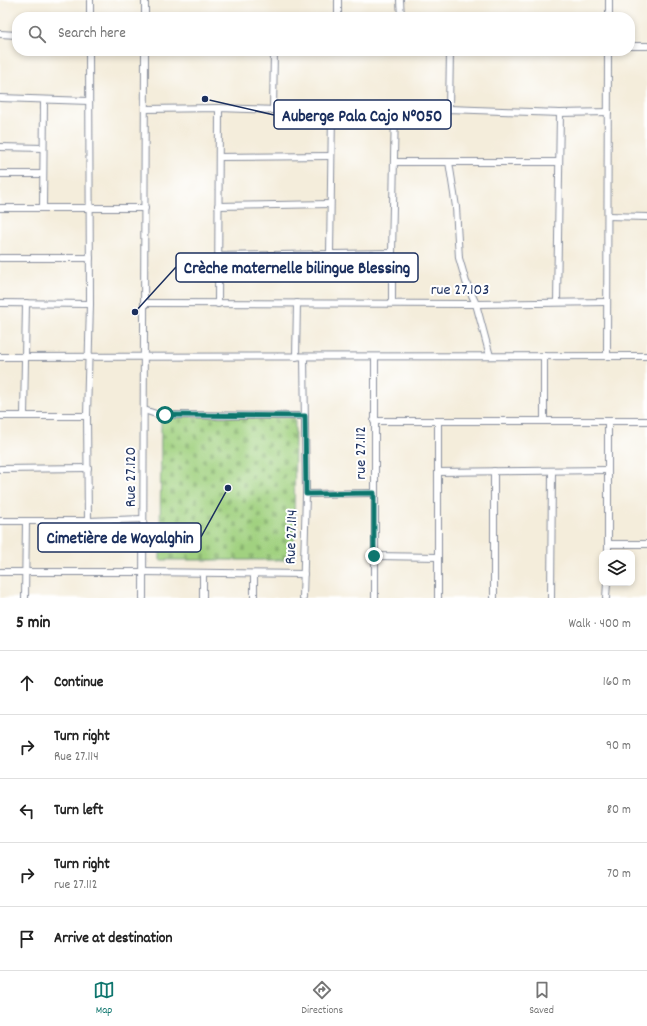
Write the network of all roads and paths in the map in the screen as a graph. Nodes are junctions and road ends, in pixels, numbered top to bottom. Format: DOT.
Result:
graph roads {
  1 [pos="90,0"];
  2 [pos="144,0"];
  3 [pos="338,0"];
  4 [pos="400,0"];
  5 [pos="609,0"];
  6 [pos="90,12"];
  7 [pos="144,12"];
  8 [pos="338,12"];
  9 [pos="400,12"];
  10 [pos="609,12"];
  11 [pos="0,34"];
  12 [pos="12,35"];
  13 [pos="635,46"];
  14 [pos="647,46"];
  15 [pos="89,56"];
  16 [pos="144,56"];
  17 [pos="274,56"];
  18 [pos="450,56"];
  19 [pos="608,56"];
  20 [pos="0,98"];
  21 [pos="44,100"];
  22 [pos="89,101"];
  23 [pos="219,108"];
  24 [pos="144,109"];
  25 [pos="449,109"];
  26 [pos="273,110"];
  27 [pos="395,110"];
  28 [pos="332,112"];
  29 [pos="560,112"];
  30 [pos="608,112"];
  31 [pos="0,147"];
  32 [pos="43,148"];
  33 [pos="331,156"];
  34 [pos="219,157"];
  35 [pos="394,162"];
  36 [pos="449,162"];
  37 [pos="559,162"];
  38 [pos="0,174"];
  39 [pos="42,174"];
  40 [pos="330,204"];
  41 [pos="218,206"];
  42 [pos="0,208"];
  43 [pos="43,208"];
  44 [pos="90,208"];
  45 [pos="144,208"];
  46 [pos="608,216"];
  47 [pos="647,217"];
  48 [pos="392,253"];
  49 [pos="330,254"];
  50 [pos="218,256"];
  51 [pos="0,258"];
  52 [pos="90,258"];
  53 [pos="557,302"];
  54 [pos="607,302"];
  55 [pos="0,303"];
  56 [pos="26,303"];
  57 [pos="144,303"];
  58 [pos="297,303"];
  59 [pos="392,303"];
  60 [pos="90,304"];
  61 [pos="218,304"];
  62 [pos="476,304"];
  63 [pos="490,356"];
  64 [pos="544,356"];
  65 [pos="607,356"];
  66 [pos="647,356"];
  67 [pos="0,357"];
  68 [pos="24,357"];
  69 [pos="144,357"];
  70 [pos="296,357"];
  71 [pos="304,357"];
  72 [pos="374,357"];
  73 [pos="89,358"];
  74 [pos="144,410"];
  75 [pos="0,416"];
  76 [pos="24,416"];
  77 [pos="87,416"];
  78 [pos="305,416"];
  79 [pos="374,421"];
  80 [pos="438,421"];
  81 [pos="544,421"];
  82 [pos="608,421"];
  83 [pos="647,421"];
  84 [pos="0,468"];
  85 [pos="88,468"];
  86 [pos="608,470"];
  87 [pos="552,471"];
  88 [pos="438,472"];
  89 [pos="494,472"];
  90 [pos="374,493"];
  91 [pos="306,494"];
  92 [pos="144,519"];
  93 [pos="0,521"];
  94 [pos="26,521"];
  95 [pos="88,521"];
  96 [pos="609,544"];
  97 [pos="647,544"];
  98 [pos="608,550"];
  99 [pos="374,556"];
  100 [pos="438,557"];
  101 [pos="0,572"];
  102 [pos="26,572"];
  103 [pos="143,572"];
  104 [pos="203,573"];
  105 [pos="254,574"];
  106 [pos="304,574"];
  107 [pos="607,586"];
  108 [pos="25,598"];
  109 [pos="143,598"];
  110 [pos="203,598"];
  111 [pos="254,598"];
  112 [pos="303,598"];
  113 [pos="374,598"];
  114 [pos="438,598"];
  115 [pos="494,598"];
  116 [pos="551,598"];
  117 [pos="606,598"];
  1 -- 6 [label="street"];
  2 -- 7 [label="street"];
  3 -- 8 [label="street"];
  4 -- 9 [label="street"];
  5 -- 10 [label="street"];
  11 -- 12 [label="street"];
  13 -- 14 [label="street"];
  15 -- 22 [label="street"];
  16 -- 24 [label="street, Rue 27.120"];
  17 -- 26 [label="street"];
  18 -- 25 [label="street"];
  19 -- 30 [label="street"];
  20 -- 21 [label="street"];
  21 -- 22 [label="street"];
  21 -- 32 [label="street"];
  22 -- 44 [label="street"];
  23 -- 24 [label="street"];
  23 -- 26 [label="street"];
  23 -- 34 [label="street"];
  24 -- 45 [label="street, Rue 27.120"];
  25 -- 27 [label="street"];
  25 -- 29 [label="street"];
  26 -- 28 [label="street"];
  27 -- 28 [label="street"];
  27 -- 35 [label="street"];
  28 -- 33 [label="street"];
  29 -- 30 [label="street"];
  29 -- 37 [label="street"];
  30 -- 46 [label="street"];
  31 -- 32 [label="street"];
  32 -- 39 [label="street"];
  33 -- 34 [label="street"];
  33 -- 40 [label="street"];
  34 -- 41 [label="street"];
  35 -- 36 [label="street"];
  35 -- 48 [label="street"];
  36 -- 37 [label="street"];
  36 -- 62 [label="street"];
  37 -- 53 [label="street"];
  38 -- 39 [label="street"];
  39 -- 43 [label="street"];
  40 -- 41 [label="street"];
  40 -- 49 [label="street"];
  41 -- 50 [label="street"];
  42 -- 43 [label="street"];
  43 -- 44 [label="street"];
  44 -- 45 [label="street"];
  44 -- 52 [label="street"];
  45 -- 57 [label="street, Rue 27.120"];
  46 -- 47 [label="street"];
  46 -- 54 [label="street"];
  48 -- 49 [label="street"];
  48 -- 59 [label="street"];
  49 -- 50 [label="street"];
  50 -- 61 [label="street"];
  51 -- 52 [label="street"];
  52 -- 60 [label="street"];
  53 -- 54 [label="street, rue 27.103"];
  53 -- 62 [label="street, rue 27.103"];
  54 -- 65 [label="street"];
  55 -- 56 [label="street"];
  56 -- 60 [label="street"];
  56 -- 68 [label="street"];
  57 -- 61 [label="street, rue 27.103"];
  57 -- 69 [label="street, Rue 27.120"];
  58 -- 59 [label="street, rue 27.103"];
  58 -- 61 [label="street, rue 27.103"];
  58 -- 70 [label="street"];
  59 -- 62 [label="street, rue 27.103"];
  60 -- 73 [label="street"];
  62 -- 63 [label="street"];
  63 -- 64 [label="street"];
  63 -- 72 [label="street"];
  64 -- 65 [label="street"];
  64 -- 81 [label="street"];
  65 -- 66 [label="street"];
  67 -- 68 [label="street"];
  68 -- 73 [label="street"];
  68 -- 76 [label="street"];
  69 -- 70 [label="street"];
  69 -- 73 [label="street"];
  69 -- 74 [label="street, Rue 27.120"];
  70 -- 71 [label="street"];
  71 -- 72 [label="street"];
  71 -- 78 [label="street, Rue 27.114"];
  72 -- 79 [label="street, rue 27.112"];
  73 -- 77 [label="street"];
  74 -- 78 [label="street"];
  74 -- 92 [label="street, Rue 27.120"];
  75 -- 76 [label="street"];
  76 -- 77 [label="street"];
  77 -- 85 [label="street"];
  78 -- 91 [label="street, Rue 27.114"];
  79 -- 80 [label="street"];
  79 -- 90 [label="street, rue 27.112"];
  80 -- 81 [label="street"];
  80 -- 88 [label="street"];
  81 -- 82 [label="street"];
  82 -- 83 [label="street"];
  82 -- 86 [label="street"];
  84 -- 85 [label="street"];
  85 -- 95 [label="street"];
  86 -- 87 [label="street"];
  86 -- 96 [label="street"];
  87 -- 89 [label="street"];
  87 -- 116 [label="street"];
  88 -- 89 [label="street"];
  88 -- 100 [label="street"];
  89 -- 115 [label="street"];
  90 -- 91 [label="street"];
  90 -- 99 [label="street, rue 27.112"];
  91 -- 106 [label="street, Rue 27.114"];
  92 -- 95 [label="street"];
  92 -- 103 [label="street, Rue 27.120"];
  93 -- 94 [label="street"];
  94 -- 95 [label="street"];
  94 -- 102 [label="street"];
  96 -- 97 [label="street"];
  96 -- 98 [label="street"];
  99 -- 100 [label="street"];
  99 -- 113 [label="street, rue 27.112"];
  100 -- 114 [label="street"];
  101 -- 102 [label="street"];
  102 -- 103 [label="street"];
  102 -- 108 [label="street"];
  103 -- 104 [label="street"];
  103 -- 109 [label="street, Rue 27.120"];
  104 -- 105 [label="street"];
  104 -- 110 [label="street"];
  105 -- 106 [label="street"];
  105 -- 111 [label="street"];
  106 -- 112 [label="street, Rue 27.114"];
  107 -- 117 [label="street"];
}
